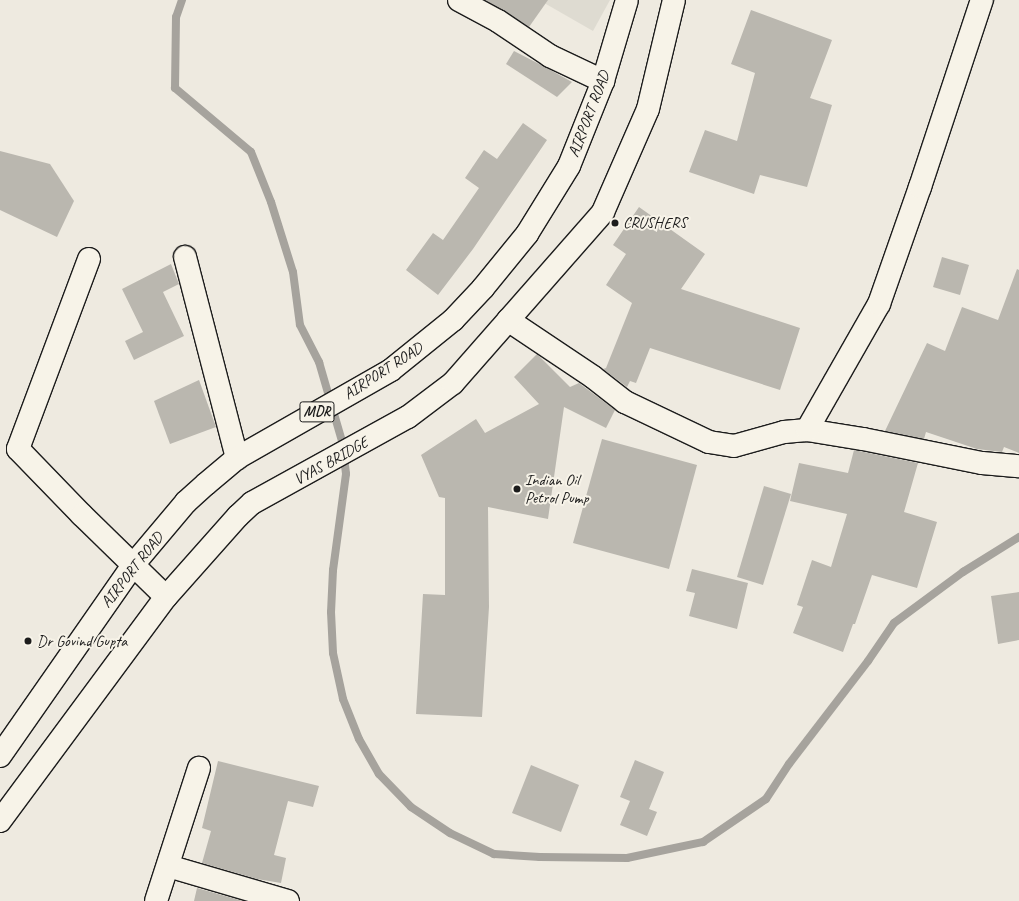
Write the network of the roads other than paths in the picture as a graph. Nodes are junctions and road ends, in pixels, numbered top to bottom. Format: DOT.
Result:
graph roads {
  1 [pos="459,0"];
  2 [pos="627,0"];
  3 [pos="674,0"];
  4 [pos="982,0"];
  5 [pos="603,81"];
  6 [pos="185,257"];
  7 [pos="89,260"];
  8 [pos="508,320"];
  9 [pos="807,430"];
  10 [pos="240,456"];
  11 [pos="1019,466"];
  12 [pos="133,565"];
  13 [pos="166,597"];
  14 [pos="0,756"];
  15 [pos="198,768"];
  16 [pos="0,821"];
  17 [pos="168,866"];
  18 [pos="156,901"];
  19 [pos="288,901"];
  1 -- 5 [label="main road"];
  2 -- 5 [label="main road, AIRPORT ROAD"];
  3 -- 8 [label="main road, VYAS BRIDGE"];
  4 -- 9 [label="main road"];
  5 -- 10 [label="main road, AIRPORT ROAD / MDR"];
  6 -- 10 [label="main road"];
  7 -- 12 [label="main road"];
  8 -- 9 [label="main road"];
  8 -- 13 [label="main road, VYAS BRIDGE"];
  9 -- 11 [label="main road"];
  10 -- 12 [label="main road, AIRPORT ROAD"];
  12 -- 13 [label="main road"];
  12 -- 14 [label="main road, AIRPORT ROAD"];
  13 -- 16 [label="main road"];
  15 -- 17 [label="main road"];
  17 -- 18 [label="main road"];
  17 -- 19 [label="main road"];
}
